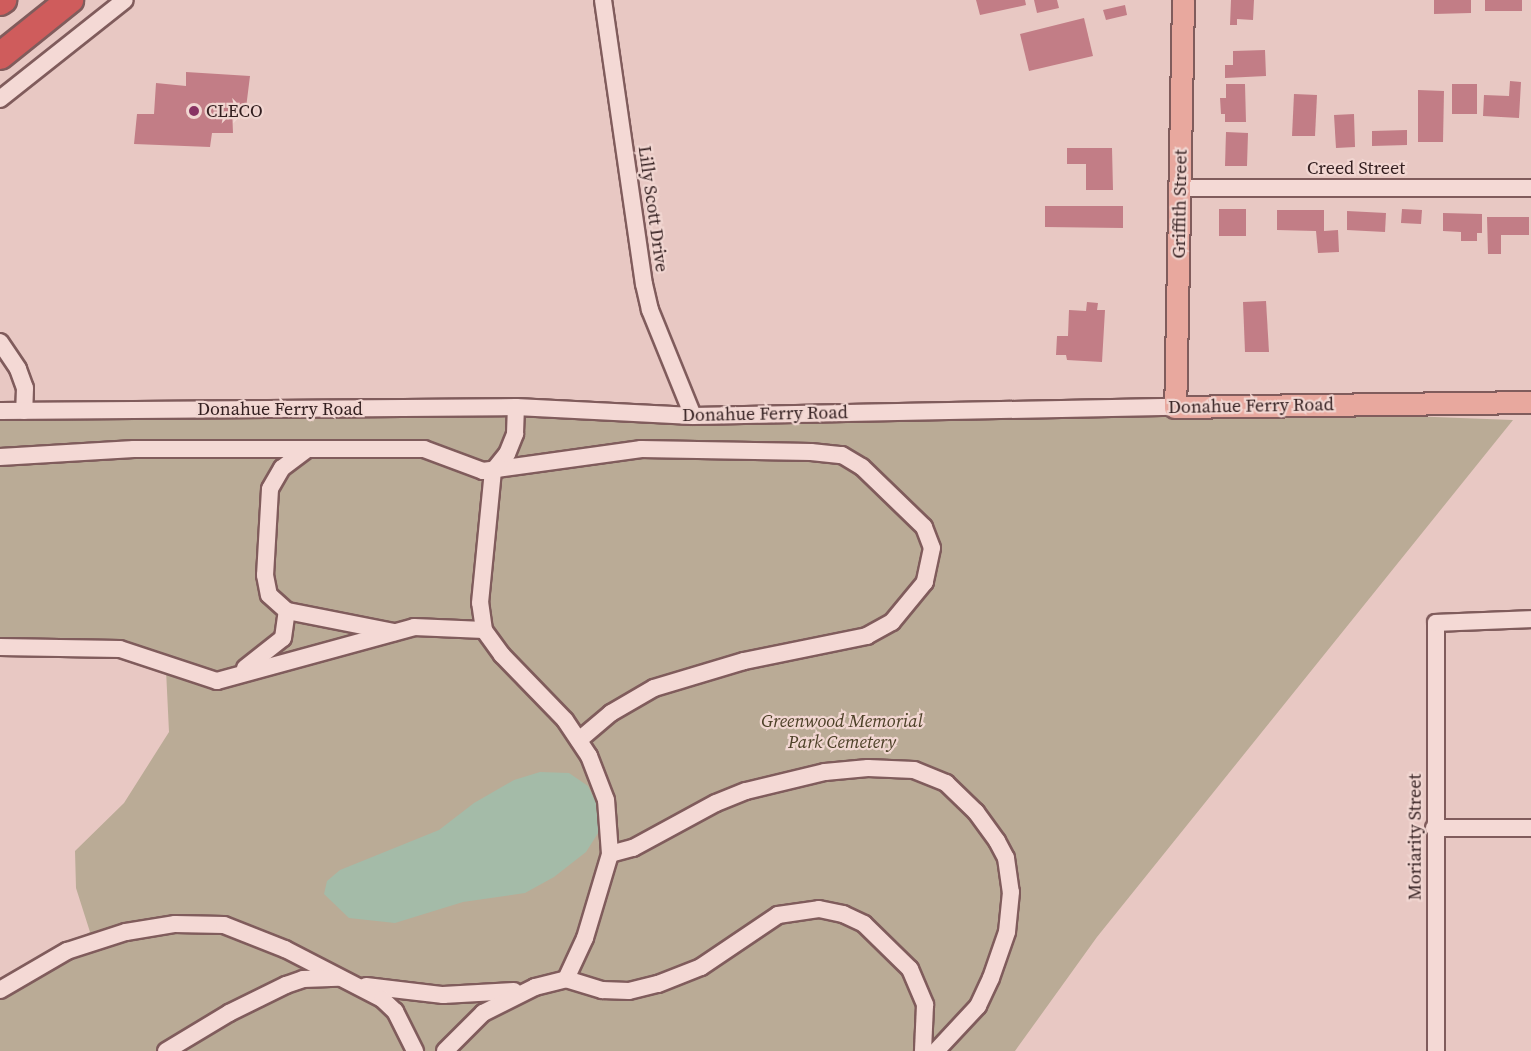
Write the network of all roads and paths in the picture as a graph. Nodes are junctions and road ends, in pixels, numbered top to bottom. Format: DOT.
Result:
graph roads {
  1 [pos="70,0"];
  2 [pos="125,0"];
  3 [pos="603,0"];
  4 [pos="1183,0"];
  5 [pos="0,56"];
  6 [pos="0,99"];
  7 [pos="1181,188"];
  8 [pos="1531,188"];
  9 [pos="0,342"];
  10 [pos="1531,402"];
  11 [pos="516,407"];
  12 [pos="1175,407"];
  13 [pos="0,411"];
  14 [pos="24,411"];
  15 [pos="693,416"];
  16 [pos="307,449"];
  17 [pos="0,457"];
  18 [pos="493,471"];
  19 [pos="287,611"];
  20 [pos="1531,619"];
  21 [pos="484,630"];
  22 [pos="396,633"];
  23 [pos="0,647"];
  24 [pos="217,681"];
  25 [pos="579,740"];
  26 [pos="1434,828"];
  27 [pos="1531,828"];
  28 [pos="610,854"];
  29 [pos="342,978"];
  30 [pos="566,979"];
  31 [pos="359,985"];
  32 [pos="535,987"];
  33 [pos="0,990"];
  34 [pos="166,1051"];
  35 [pos="415,1051"];
  36 [pos="445,1051"];
  37 [pos="923,1051"];
  38 [pos="936,1051"];
  39 [pos="1436,1051"];
  1 -- 5 [label="highway"];
  2 -- 6 [label="street"];
  3 -- 15 [label="street, Lilly Scott Drive"];
  4 -- 7 [label="main road, Griffith Street"];
  7 -- 8 [label="street, Creed Street"];
  7 -- 12 [label="main road, Griffith Street"];
  9 -- 14 [label="street"];
  10 -- 12 [label="main road, Donahue Ferry Road"];
  11 -- 14 [label="street, Donahue Ferry Road"];
  11 -- 15 [label="street, Donahue Ferry Road"];
  11 -- 18 [label="street"];
  12 -- 15 [label="street, Donahue Ferry Road"];
  13 -- 14 [label="street, Donahue Ferry Road"];
  16 -- 17 [label="street"];
  16 -- 18 [label="street"];
  16 -- 19 [label="street"];
  18 -- 21 [label="street"];
  18 -- 25 [label="street"];
  19 -- 22 [label="street"];
  19 -- 24 [label="street"];
  20 -- 26 [label="street, Moriarity Street"];
  21 -- 22 [label="street"];
  21 -- 25 [label="street"];
  22 -- 24 [label="street"];
  23 -- 24 [label="street"];
  25 -- 28 [label="street"];
  26 -- 27 [label="street"];
  26 -- 39 [label="street, Moriarity Street"];
  28 -- 30 [label="street"];
  28 -- 38 [label="street"];
  29 -- 31 [label="street"];
  29 -- 33 [label="street"];
  29 -- 34 [label="street"];
  30 -- 32 [label="street"];
  30 -- 37 [label="street"];
  31 -- 32 [label="street"];
  31 -- 35 [label="street"];
  32 -- 36 [label="street"];
}
